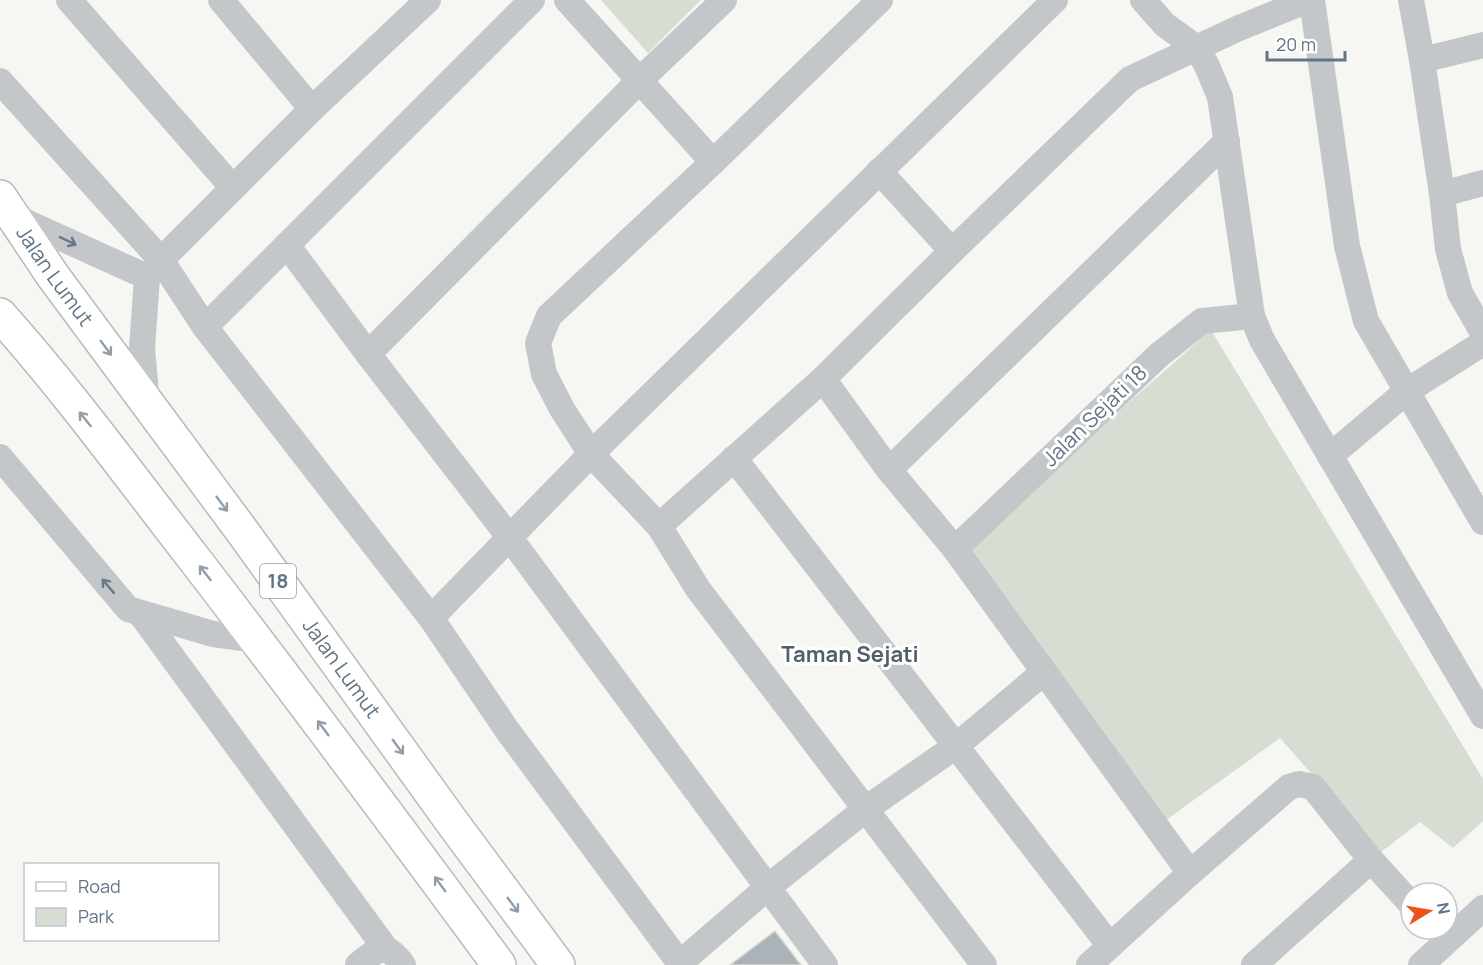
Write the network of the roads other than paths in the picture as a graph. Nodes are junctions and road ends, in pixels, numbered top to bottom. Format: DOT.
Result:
graph roads {
  1 [pos="69,0"];
  2 [pos="221,0"];
  3 [pos="428,0"];
  4 [pos="532,0"];
  5 [pos="567,0"];
  6 [pos="724,0"];
  7 [pos="880,0"];
  8 [pos="1055,0"];
  9 [pos="1143,0"];
  10 [pos="1310,0"];
  11 [pos="1411,0"];
  12 [pos="1483,45"];
  13 [pos="1197,48"];
  14 [pos="1422,60"];
  15 [pos="640,80"];
  16 [pos="0,81"];
  17 [pos="312,109"];
  18 [pos="1227,141"];
  19 [pos="713,162"];
  20 [pos="879,171"];
  21 [pos="1483,183"];
  22 [pos="233,188"];
  23 [pos="1442,194"];
  24 [pos="7,207"];
  25 [pos="287,245"];
  26 [pos="952,251"];
  27 [pos="154,269"];
  28 [pos="0,315"];
  29 [pos="1252,316"];
  30 [pos="205,327"];
  31 [pos="1483,333"];
  32 [pos="1483,343"];
  33 [pos="368,354"];
  34 [pos="823,379"];
  35 [pos="1407,391"];
  36 [pos="147,404"];
  37 [pos="591,454"];
  38 [pos="1330,456"];
  39 [pos="0,457"];
  40 [pos="734,458"];
  41 [pos="889,470"];
  42 [pos="1483,522"];
  43 [pos="659,526"];
  44 [pos="510,538"];
  45 [pos="955,549"];
  46 [pos="140,613"];
  47 [pos="431,618"];
  48 [pos="257,640"];
  49 [pos="1044,672"];
  50 [pos="1483,716"];
  51 [pos="956,746"];
  52 [pos="867,808"];
  53 [pos="1371,860"];
  54 [pos="1190,873"];
  55 [pos="767,888"];
  56 [pos="1399,891"];
  57 [pos="1483,908"];
  58 [pos="1459,924"];
  59 [pos="1437,941"];
  60 [pos="1110,946"];
  61 [pos="394,957"];
  62 [pos="681,964"];
  63 [pos="358,965"];
  64 [pos="499,965"];
  65 [pos="558,965"];
  66 [pos="825,965"];
  67 [pos="984,965"];
  68 [pos="1089,965"];
  69 [pos="1254,965"];
  70 [pos="1421,965"];
  1 -- 22 [label="street"];
  2 -- 17 [label="street"];
  3 -- 17 [label="street"];
  4 -- 25 [label="street"];
  5 -- 15 [label="street"];
  6 -- 15 [label="street"];
  7 -- 19 [label="street"];
  8 -- 20 [label="street"];
  9 -- 13 [label="street"];
  10 -- 13 [label="street"];
  10 -- 35 [label="street"];
  11 -- 14 [label="street"];
  12 -- 14 [label="street"];
  13 -- 18 [label="street"];
  13 -- 26 [label="street"];
  14 -- 23 [label="street"];
  15 -- 19 [label="street"];
  15 -- 33 [label="street"];
  16 -- 27 [label="street"];
  17 -- 22 [label="street"];
  18 -- 29 [label="street"];
  18 -- 41 [label="street"];
  19 -- 37 [label="street"];
  20 -- 26 [label="street"];
  20 -- 37 [label="street"];
  21 -- 23 [label="street"];
  22 -- 27 [label="street"];
  23 -- 31 [label="street"];
  24 -- 27 [label="street, one-way"];
  24 -- 36 [label="main road, Jalan Lumut / 18, one-way"];
  25 -- 30 [label="street"];
  25 -- 33 [label="street"];
  26 -- 34 [label="street"];
  27 -- 30 [label="street"];
  27 -- 36 [label="street"];
  48 -- 28 [label="main road, 18, one-way"];
  29 -- 38 [label="street"];
  29 -- 45 [label="street, Jalan Sejati 18"];
  30 -- 47 [label="street"];
  32 -- 35 [label="street"];
  33 -- 44 [label="street"];
  34 -- 40 [label="street"];
  34 -- 41 [label="street"];
  35 -- 38 [label="street"];
  35 -- 42 [label="street"];
  36 -- 65 [label="main road, Jalan Lumut / 18, one-way"];
  37 -- 43 [label="street"];
  37 -- 44 [label="street"];
  38 -- 50 [label="street"];
  46 -- 39 [label="street, one-way"];
  40 -- 43 [label="street"];
  40 -- 51 [label="street"];
  41 -- 45 [label="street"];
  43 -- 52 [label="street"];
  44 -- 47 [label="street"];
  44 -- 55 [label="street"];
  45 -- 49 [label="street"];
  46 -- 48 [label="street"];
  46 -- 61 [label="street"];
  47 -- 62 [label="street"];
  64 -- 48 [label="main road, 18, one-way"];
  49 -- 51 [label="street"];
  49 -- 54 [label="street"];
  51 -- 52 [label="street"];
  51 -- 60 [label="street"];
  52 -- 55 [label="street"];
  52 -- 67 [label="street"];
  53 -- 54 [label="street"];
  53 -- 56 [label="street"];
  53 -- 69 [label="street"];
  54 -- 60 [label="street"];
  55 -- 62 [label="street"];
  55 -- 66 [label="street"];
  57 -- 58 [label="street"];
  59 -- 70 [label="street"];
  60 -- 68 [label="street"];
  61 -- 63 [label="street"];
}
